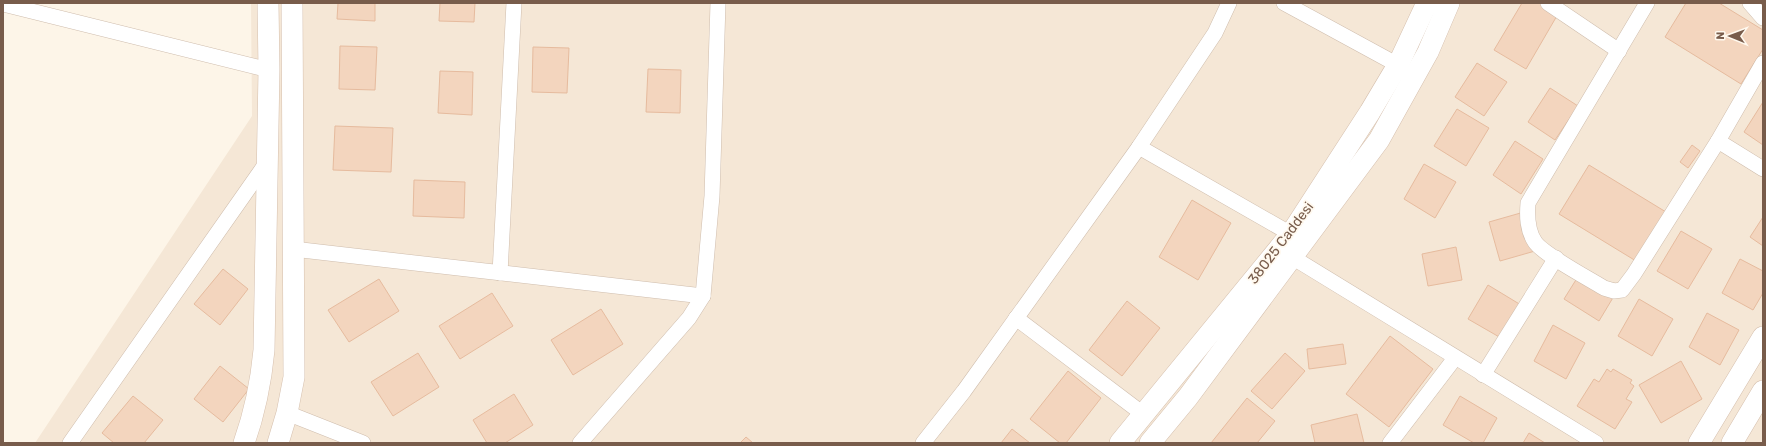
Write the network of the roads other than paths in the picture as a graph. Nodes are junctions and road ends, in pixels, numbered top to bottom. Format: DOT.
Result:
graph roads {
  1 [pos="268,3"];
  2 [pos="292,3"];
  3 [pos="514,3"];
  4 [pos="718,3"];
  5 [pos="1230,3"];
  6 [pos="1284,3"];
  7 [pos="1427,3"];
  8 [pos="1449,3"];
  9 [pos="1454,3"];
  10 [pos="1548,3"];
  11 [pos="1647,3"];
  12 [pos="1750,3"];
  13 [pos="3,4"];
  14 [pos="1763,18"];
  15 [pos="1439,26"];
  16 [pos="1619,51"];
  17 [pos="1763,63"];
  18 [pos="1398,65"];
  19 [pos="269,70"];
  20 [pos="1718,141"];
  21 [pos="1139,147"];
  22 [pos="267,162"];
  23 [pos="1763,169"];
  24 [pos="1291,234"];
  25 [pos="293,249"];
  26 [pos="1292,257"];
  27 [pos="1556,258"];
  28 [pos="500,272"];
  29 [pos="703,296"];
  30 [pos="1016,318"];
  31 [pos="1763,337"];
  32 [pos="1455,358"];
  33 [pos="1483,374"];
  34 [pos="1763,390"];
  35 [pos="287,413"];
  36 [pos="1143,414"];
  37 [pos="70,443"];
  38 [pos="244,443"];
  39 [pos="278,443"];
  40 [pos="363,443"];
  41 [pos="580,443"];
  42 [pos="923,443"];
  43 [pos="1120,443"];
  44 [pos="1150,443"];
  45 [pos="1390,443"];
  46 [pos="1596,443"];
  47 [pos="1698,443"];
  48 [pos="1732,443"];
  1 -- 19 [label="street"];
  2 -- 25 [label="street"];
  3 -- 28 [label="street"];
  4 -- 29 [label="street"];
  5 -- 21 [label="street"];
  6 -- 18 [label="street"];
  7 -- 18 [label="street, 38025 Caddesi"];
  8 -- 15 [label="street, 38025 Caddesi"];
  9 -- 15 [label="street"];
  10 -- 16 [label="street"];
  11 -- 16 [label="street"];
  12 -- 14 [label="street"];
  13 -- 19 [label="street"];
  15 -- 26 [label="street, 38025 Caddesi"];
  16 -- 27 [label="street"];
  17 -- 20 [label="street"];
  18 -- 24 [label="street, 38025 Caddesi"];
  19 -- 22 [label="street"];
  20 -- 23 [label="street"];
  20 -- 27 [label="street"];
  21 -- 24 [label="street"];
  21 -- 30 [label="street"];
  22 -- 37 [label="street"];
  22 -- 38 [label="street"];
  24 -- 36 [label="street, 38025 Caddesi"];
  25 -- 28 [label="street"];
  25 -- 35 [label="street"];
  26 -- 32 [label="street"];
  26 -- 44 [label="street, 38025 Caddesi"];
  27 -- 33 [label="street"];
  28 -- 29 [label="street"];
  29 -- 41 [label="street"];
  30 -- 36 [label="street"];
  30 -- 42 [label="street"];
  31 -- 47 [label="street"];
  32 -- 33 [label="street"];
  32 -- 45 [label="street"];
  33 -- 46 [label="street"];
  34 -- 48 [label="street"];
  35 -- 39 [label="street"];
  35 -- 40 [label="street"];
  36 -- 43 [label="street, 38025 Caddesi"];
}
